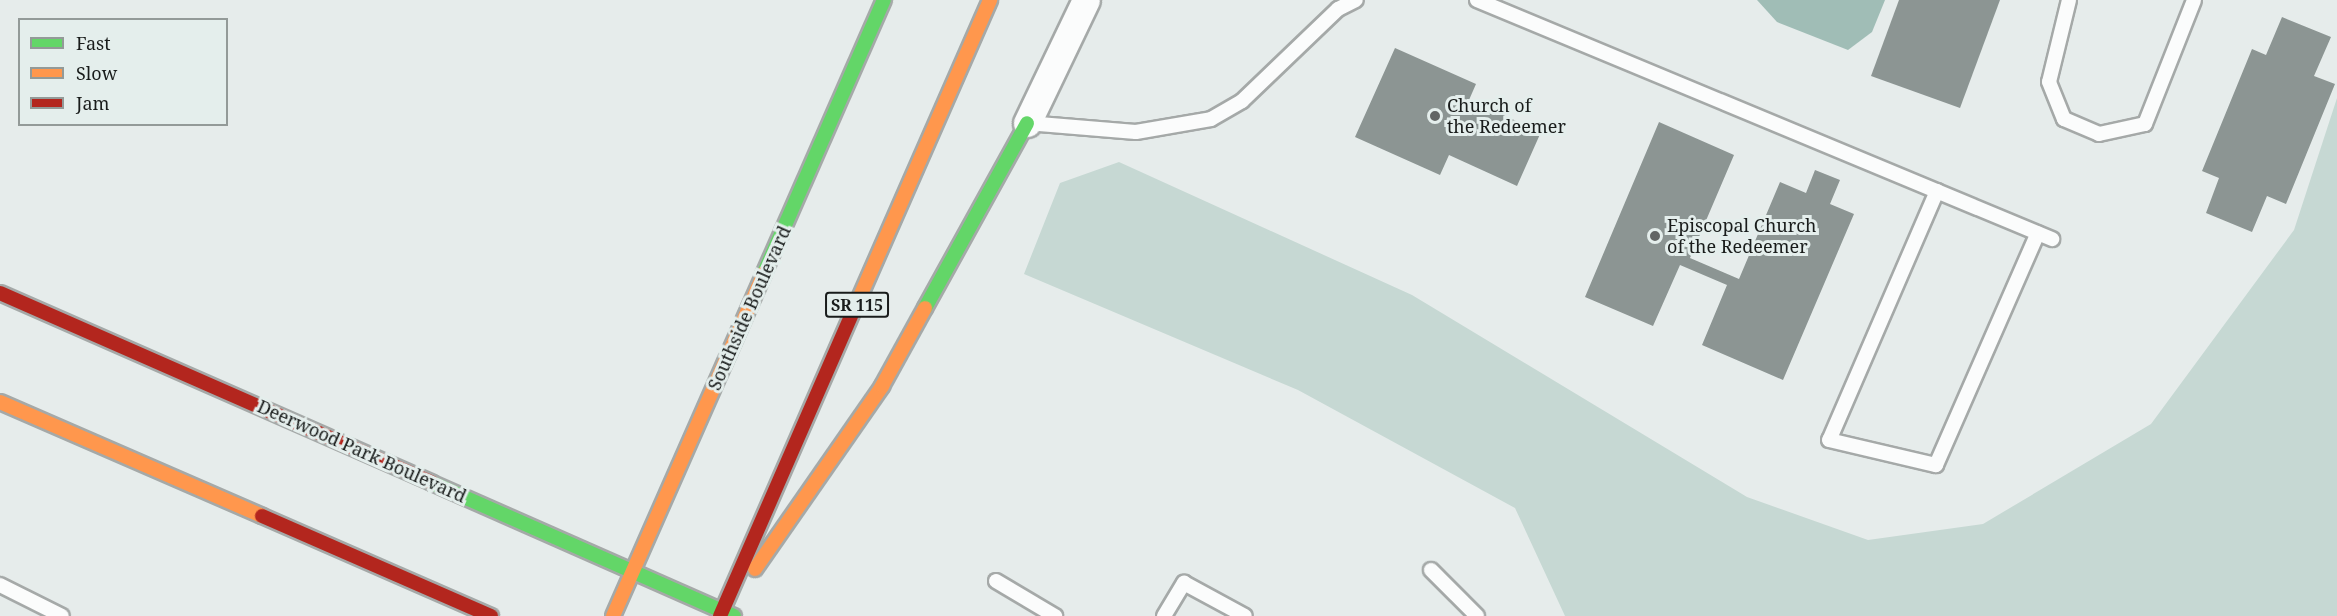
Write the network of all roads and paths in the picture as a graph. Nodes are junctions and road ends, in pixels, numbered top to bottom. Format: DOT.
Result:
graph roads {
  1 [pos="884,0"];
  2 [pos="990,0"];
  3 [pos="1086,0"];
  4 [pos="1356,0"];
  5 [pos="1477,0"];
  6 [pos="2069,0"];
  7 [pos="2194,0"];
  8 [pos="1027,123"];
  9 [pos="1936,191"];
  10 [pos="2038,233"];
  11 [pos="2052,239"];
  12 [pos="0,293"];
  13 [pos="0,402"];
  14 [pos="1431,570"];
  15 [pos="633,571"];
  16 [pos="996,581"];
  17 [pos="0,585"];
  18 [pos="726,614"];
  19 [pos="62,616"];
  20 [pos="491,616"];
  21 [pos="614,616"];
  22 [pos="1055,616"];
  23 [pos="1164,616"];
  24 [pos="1245,616"];
  25 [pos="1477,616"];
  1 -- 15 [label="main road, Southside Boulevard"];
  2 -- 18 [label="main road, SR 115"];
  3 -- 8 [label="street"];
  4 -- 8 [label="lane"];
  5 -- 9 [label="lane"];
  6 -- 7 [label="lane"];
  8 -- 18 [label="main road"];
  9 -- 10 [label="lane"];
  9 -- 10 [label="lane"];
  10 -- 11 [label="lane"];
  12 -- 15 [label="main road, Deerwood Park Boulevard"];
  13 -- 20 [label="main road"];
  14 -- 25 [label="lane"];
  15 -- 18 [label="main road, Deerwood Park Boulevard"];
  15 -- 21 [label="main road, Southside Boulevard"];
  16 -- 22 [label="lane"];
  17 -- 19 [label="lane"];
  23 -- 24 [label="lane"];
}
